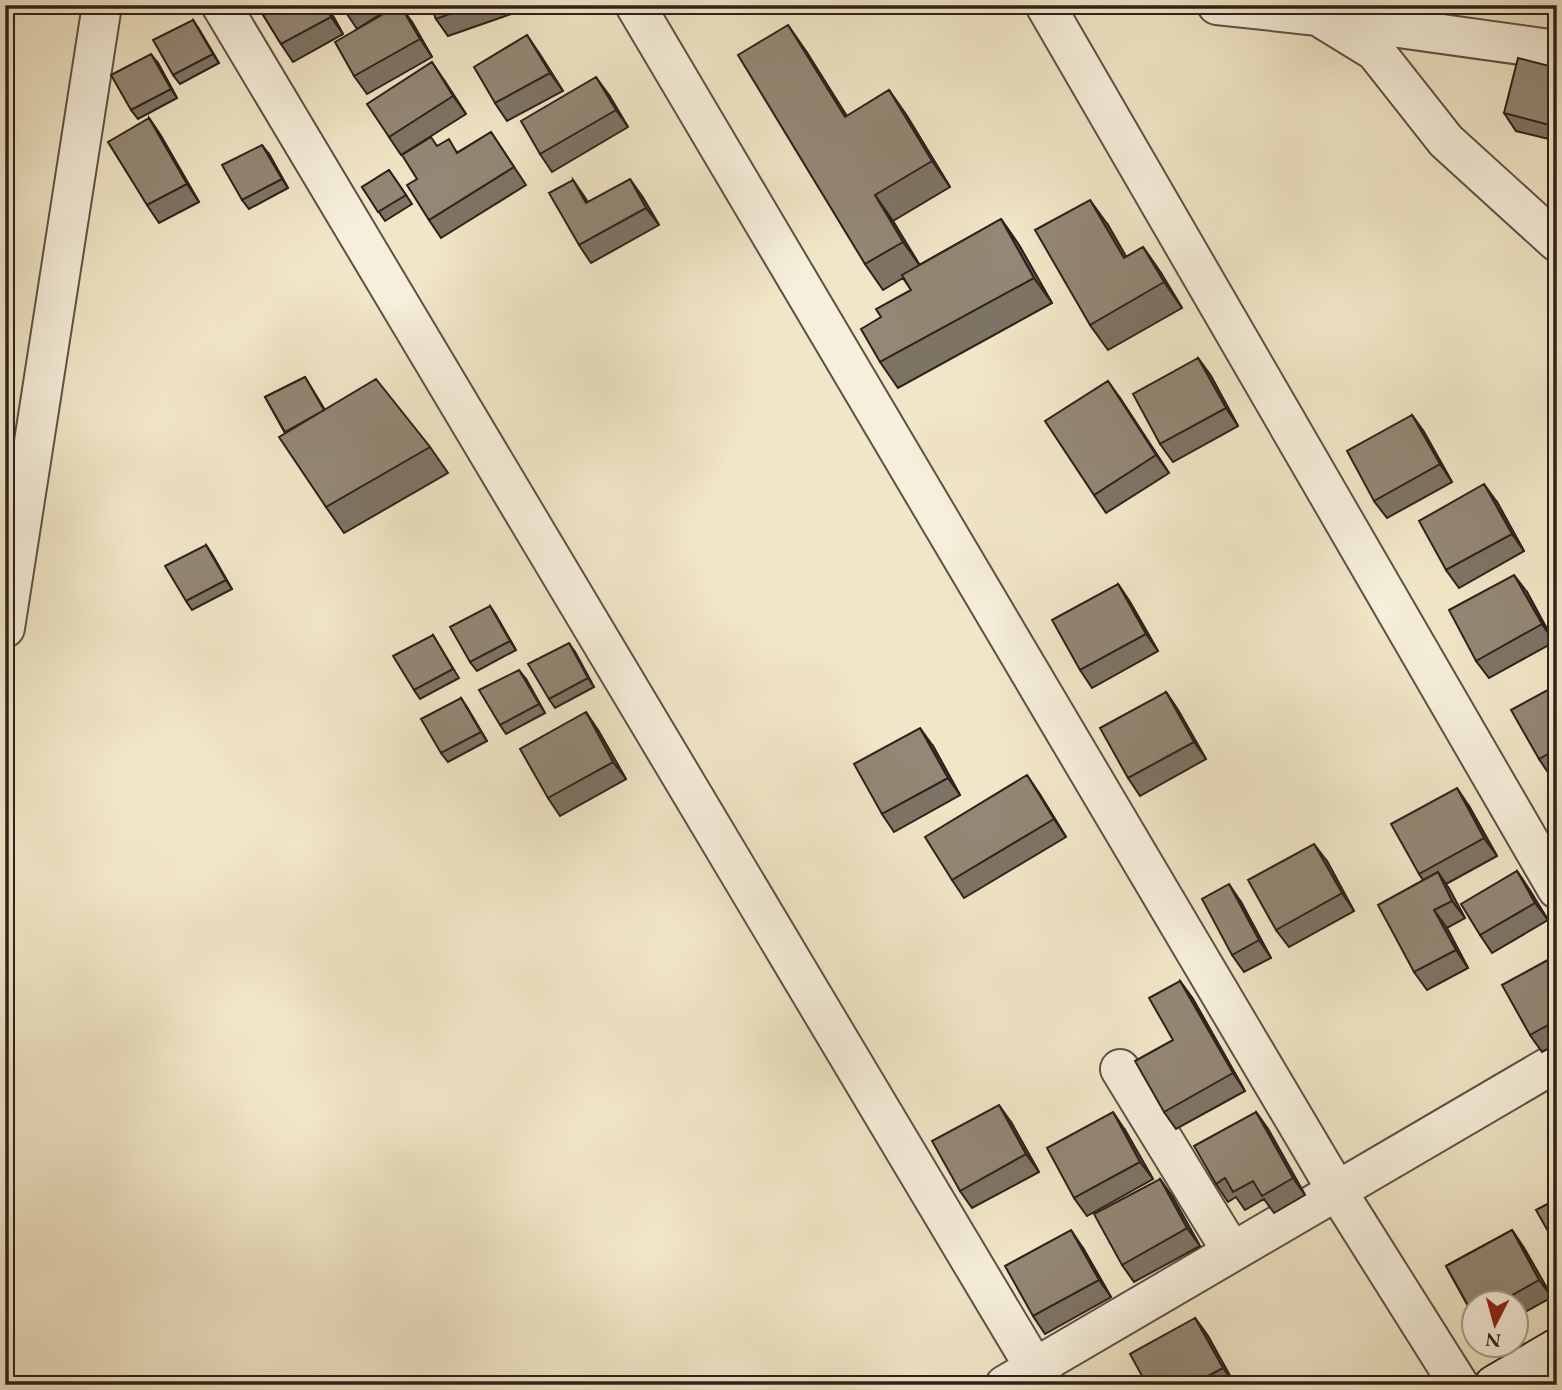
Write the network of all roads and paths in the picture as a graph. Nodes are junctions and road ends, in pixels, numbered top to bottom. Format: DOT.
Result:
graph roads {
  1 [pos="102,5"];
  2 [pos="220,5"];
  3 [pos="635,5"];
  4 [pos="1045,5"];
  5 [pos="1217,5"];
  6 [pos="1318,16"];
  7 [pos="1557,50"];
  8 [pos="1557,242"];
  9 [pos="5,628"];
  10 [pos="1557,890"];
  11 [pos="1557,1062"];
  12 [pos="1120,1069"];
  13 [pos="1337,1191"];
  14 [pos="1232,1252"];
  15 [pos="1557,1348"];
  16 [pos="1028,1379"];
  17 [pos="1459,1385"];
  18 [pos="1494,1385"];
  1 -- 9 [label="street"];
  2 -- 16 [label="street"];
  3 -- 13 [label="street"];
  4 -- 10 [label="street"];
  5 -- 6 [label="street"];
  6 -- 7 [label="street"];
  6 -- 8 [label="street"];
  11 -- 13 [label="street"];
  12 -- 14 [label="street"];
  13 -- 14 [label="street"];
  13 -- 17 [label="street"];
  14 -- 16 [label="street"];
  15 -- 18 [label="street"];
}
